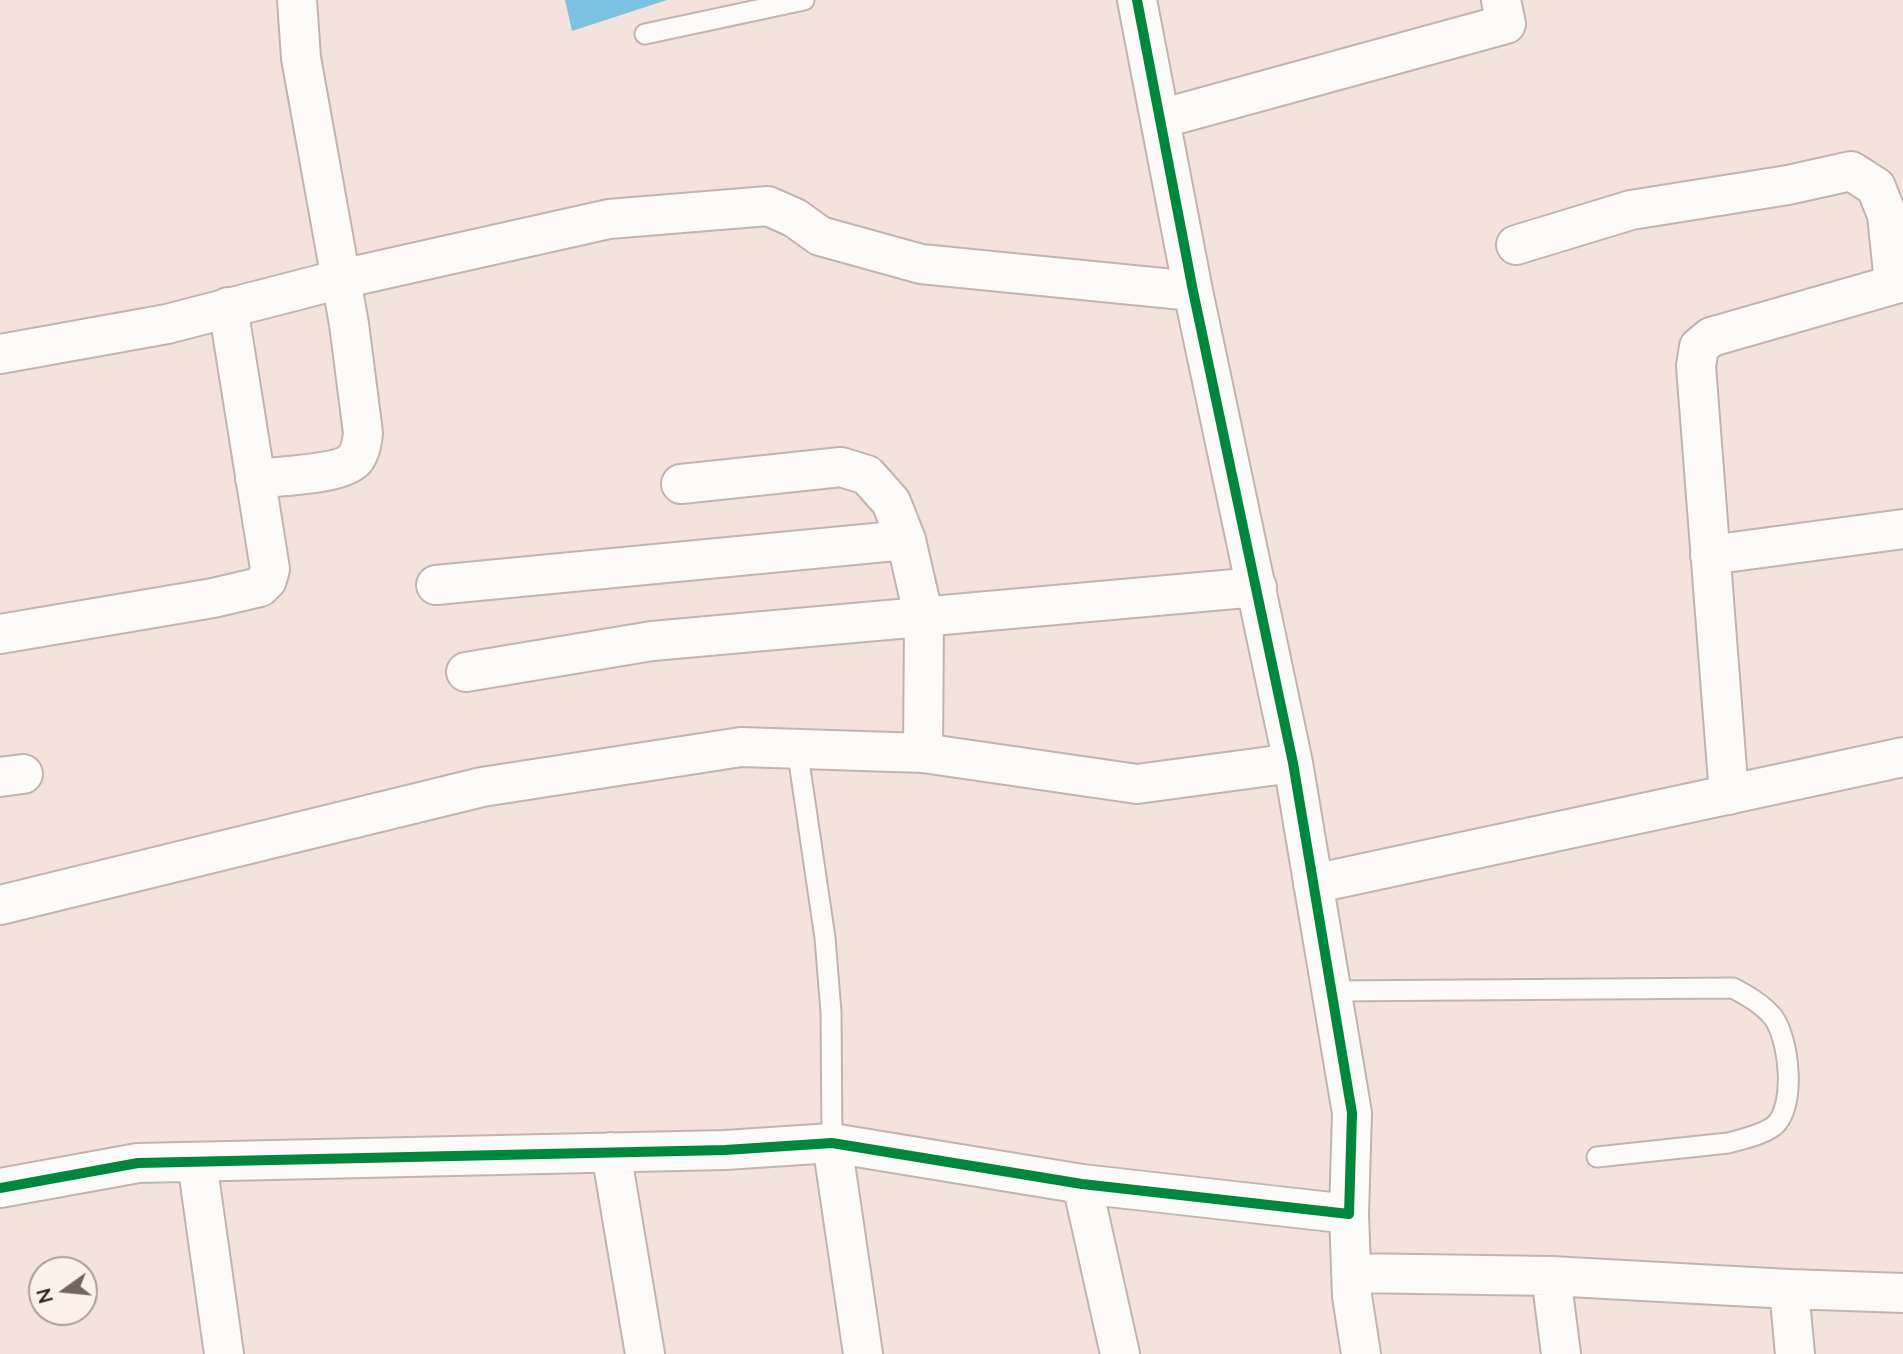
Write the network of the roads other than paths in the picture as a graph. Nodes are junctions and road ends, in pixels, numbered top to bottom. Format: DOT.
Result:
graph roads {
  1 [pos="296,0"];
  2 [pos="804,0"];
  3 [pos="1501,0"];
  4 [pos="1145,2"];
  5 [pos="645,34"];
  6 [pos="1160,119"];
  7 [pos="1516,245"];
  8 [pos="341,279"];
  9 [pos="1899,282"];
  10 [pos="1193,291"];
  11 [pos="228,307"];
  12 [pos="0,355"];
  13 [pos="255,479"];
  14 [pos="681,484"];
  15 [pos="1903,529"];
  16 [pos="906,540"];
  17 [pos="1710,555"];
  18 [pos="436,585"];
  19 [pos="1257,587"];
  20 [pos="924,618"];
  21 [pos="0,634"];
  22 [pos="466,672"];
  23 [pos="797,748"];
  24 [pos="923,753"];
  25 [pos="1903,757"];
  26 [pos="1293,763"];
  27 [pos="1729,794"];
  28 [pos="1313,884"];
  29 [pos="0,905"];
  30 [pos="1331,991"];
  31 [pos="832,1143"];
  32 [pos="611,1152"];
  33 [pos="1597,1157"];
  34 [pos="197,1162"];
  35 [pos="1082,1184"];
  36 [pos="0,1188"];
  37 [pos="1349,1214"];
  38 [pos="1351,1273"];
  39 [pos="1551,1276"];
  40 [pos="1789,1289"];
  41 [pos="1903,1293"];
  42 [pos="224,1354"];
  43 [pos="645,1354"];
  44 [pos="863,1354"];
  45 [pos="1120,1354"];
  46 [pos="1361,1354"];
  47 [pos="1561,1354"];
  48 [pos="1795,1354"];
  1 -- 8 [label="street"];
  2 -- 5 [label="lane"];
  3 -- 6 [label="street"];
  4 -- 6 [label="street"];
  6 -- 10 [label="street"];
  7 -- 9 [label="street"];
  8 -- 10 [label="street"];
  8 -- 11 [label="street"];
  8 -- 13 [label="street"];
  9 -- 17 [label="street"];
  10 -- 19 [label="street"];
  11 -- 12 [label="street"];
  11 -- 13 [label="street"];
  13 -- 21 [label="street"];
  14 -- 16 [label="street"];
  15 -- 17 [label="street"];
  16 -- 18 [label="street"];
  16 -- 20 [label="street"];
  17 -- 27 [label="street"];
  19 -- 20 [label="street"];
  19 -- 26 [label="street"];
  20 -- 22 [label="street"];
  20 -- 24 [label="street"];
  23 -- 24 [label="street"];
  23 -- 29 [label="street"];
  23 -- 31 [label="lane"];
  24 -- 26 [label="street"];
  25 -- 27 [label="street"];
  26 -- 28 [label="street"];
  27 -- 28 [label="street"];
  28 -- 30 [label="street"];
  30 -- 33 [label="lane"];
  30 -- 37 [label="street"];
  31 -- 32 [label="street"];
  31 -- 35 [label="street"];
  31 -- 44 [label="street"];
  32 -- 34 [label="street"];
  32 -- 43 [label="street"];
  34 -- 36 [label="street"];
  34 -- 42 [label="street"];
  35 -- 37 [label="street"];
  35 -- 45 [label="street"];
  37 -- 38 [label="street"];
  38 -- 39 [label="street"];
  38 -- 46 [label="street"];
  39 -- 40 [label="street"];
  39 -- 47 [label="street"];
  40 -- 41 [label="street"];
  40 -- 48 [label="street"];
}
